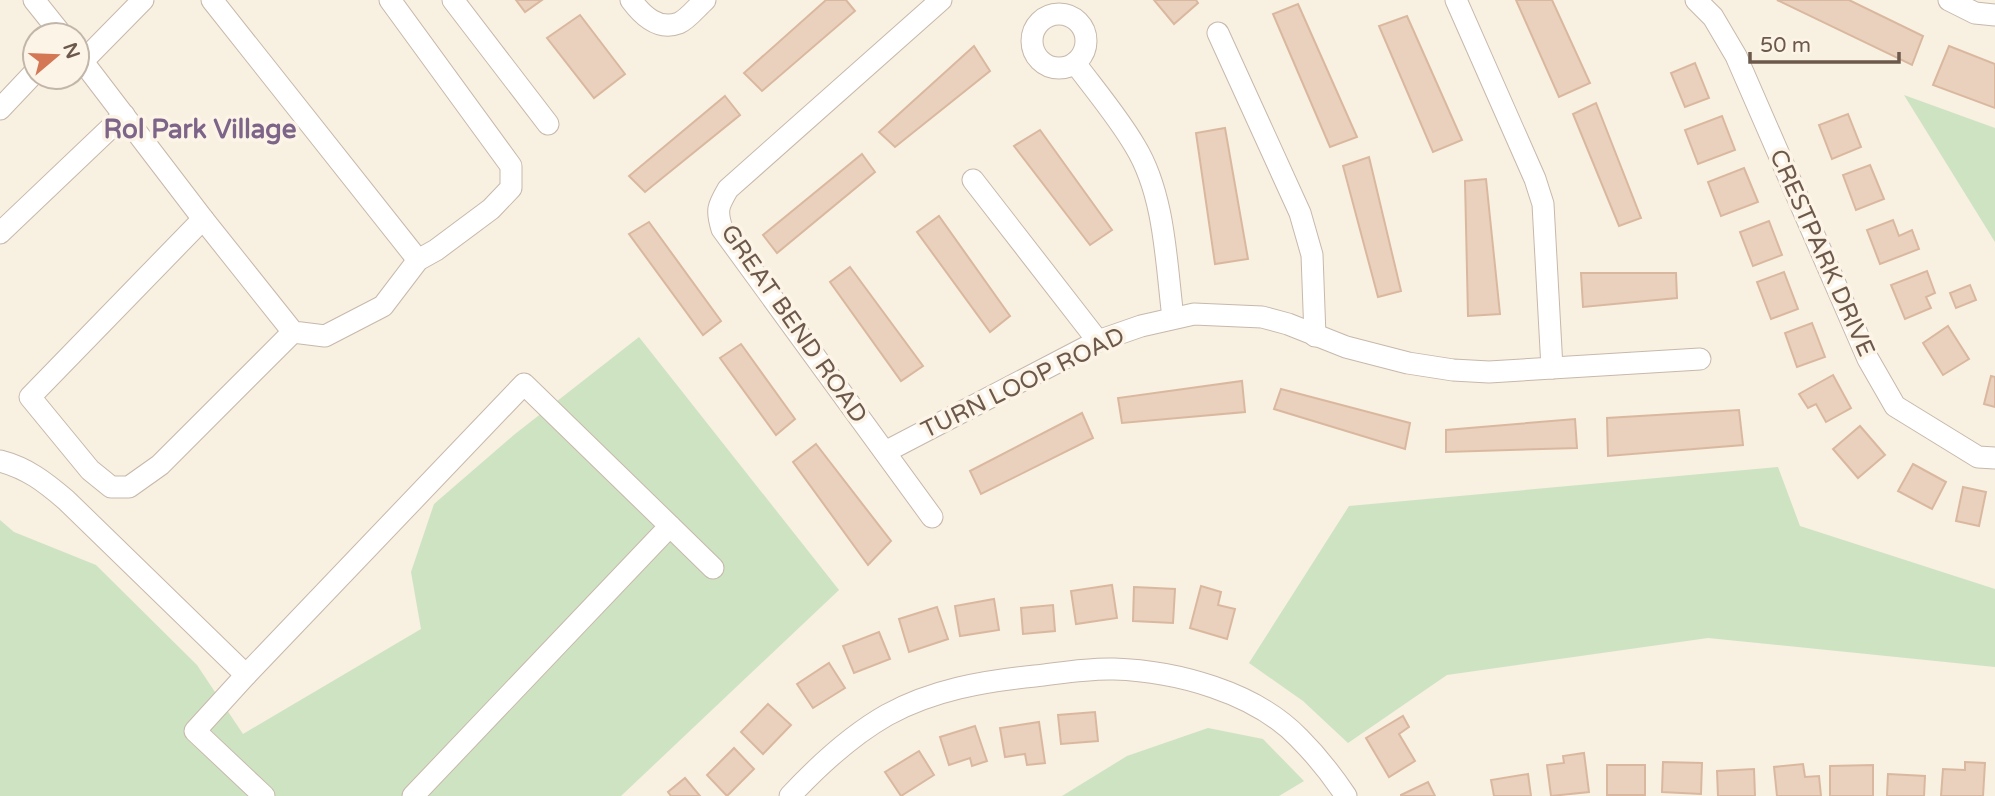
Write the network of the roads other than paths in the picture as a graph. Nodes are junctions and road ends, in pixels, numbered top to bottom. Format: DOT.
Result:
graph roads {
  1 [pos="34,0"];
  2 [pos="143,0"];
  3 [pos="212,0"];
  4 [pos="390,0"];
  5 [pos="453,0"];
  6 [pos="631,0"];
  7 [pos="705,0"];
  8 [pos="942,0"];
  9 [pos="1456,0"];
  10 [pos="1696,0"];
  11 [pos="1949,0"];
  12 [pos="1046,8"];
  13 [pos="1995,15"];
  14 [pos="51,21"];
  15 [pos="1218,33"];
  16 [pos="91,48"];
  17 [pos="1075,63"];
  18 [pos="91,72"];
  19 [pos="21,87"];
  20 [pos="0,109"];
  21 [pos="124,115"];
  22 [pos="548,124"];
  23 [pos="973,180"];
  24 [pos="203,219"];
  25 [pos="0,233"];
  26 [pos="418,260"];
  27 [pos="1173,318"];
  28 [pos="293,332"];
  29 [pos="1315,336"];
  30 [pos="1098,341"];
  31 [pos="1700,359"];
  32 [pos="1552,368"];
  33 [pos="885,452"];
  34 [pos="1995,458"];
  35 [pos="0,461"];
  36 [pos="932,517"];
  37 [pos="670,526"];
  38 [pos="713,568"];
  39 [pos="246,675"];
  40 [pos="264,796"];
  41 [pos="413,796"];
  42 [pos="790,796"];
  43 [pos="1346,796"];
  1 -- 14 [label="street"];
  2 -- 16 [label="street"];
  3 -- 26 [label="street"];
  4 -- 26 [label="street"];
  5 -- 22 [label="street"];
  6 -- 7 [label="street"];
  8 -- 33 [label="street, GREAT BEND ROAD"];
  9 -- 32 [label="street"];
  10 -- 34 [label="street, CRESTPARK DRIVE"];
  11 -- 13 [label="street"];
  12 -- 17 [label="street"];
  12 -- 17 [label="street"];
  15 -- 29 [label="street"];
  17 -- 27 [label="street"];
  18 -- 21 [label="street"];
  19 -- 20 [label="street"];
  21 -- 24 [label="street"];
  21 -- 25 [label="street"];
  23 -- 30 [label="street"];
  24 -- 28 [label="street"];
  24 -- 28 [label="street"];
  26 -- 28 [label="street"];
  27 -- 29 [label="street, TURN LOOP ROAD"];
  27 -- 30 [label="street, TURN LOOP ROAD"];
  29 -- 32 [label="street, TURN LOOP ROAD"];
  30 -- 33 [label="street, TURN LOOP ROAD"];
  31 -- 32 [label="street, TURN LOOP ROAD"];
  33 -- 36 [label="street, GREAT BEND ROAD"];
  35 -- 39 [label="street"];
  37 -- 38 [label="street"];
  37 -- 39 [label="street"];
  37 -- 41 [label="street"];
  39 -- 40 [label="street"];
  42 -- 43 [label="street"];
}
